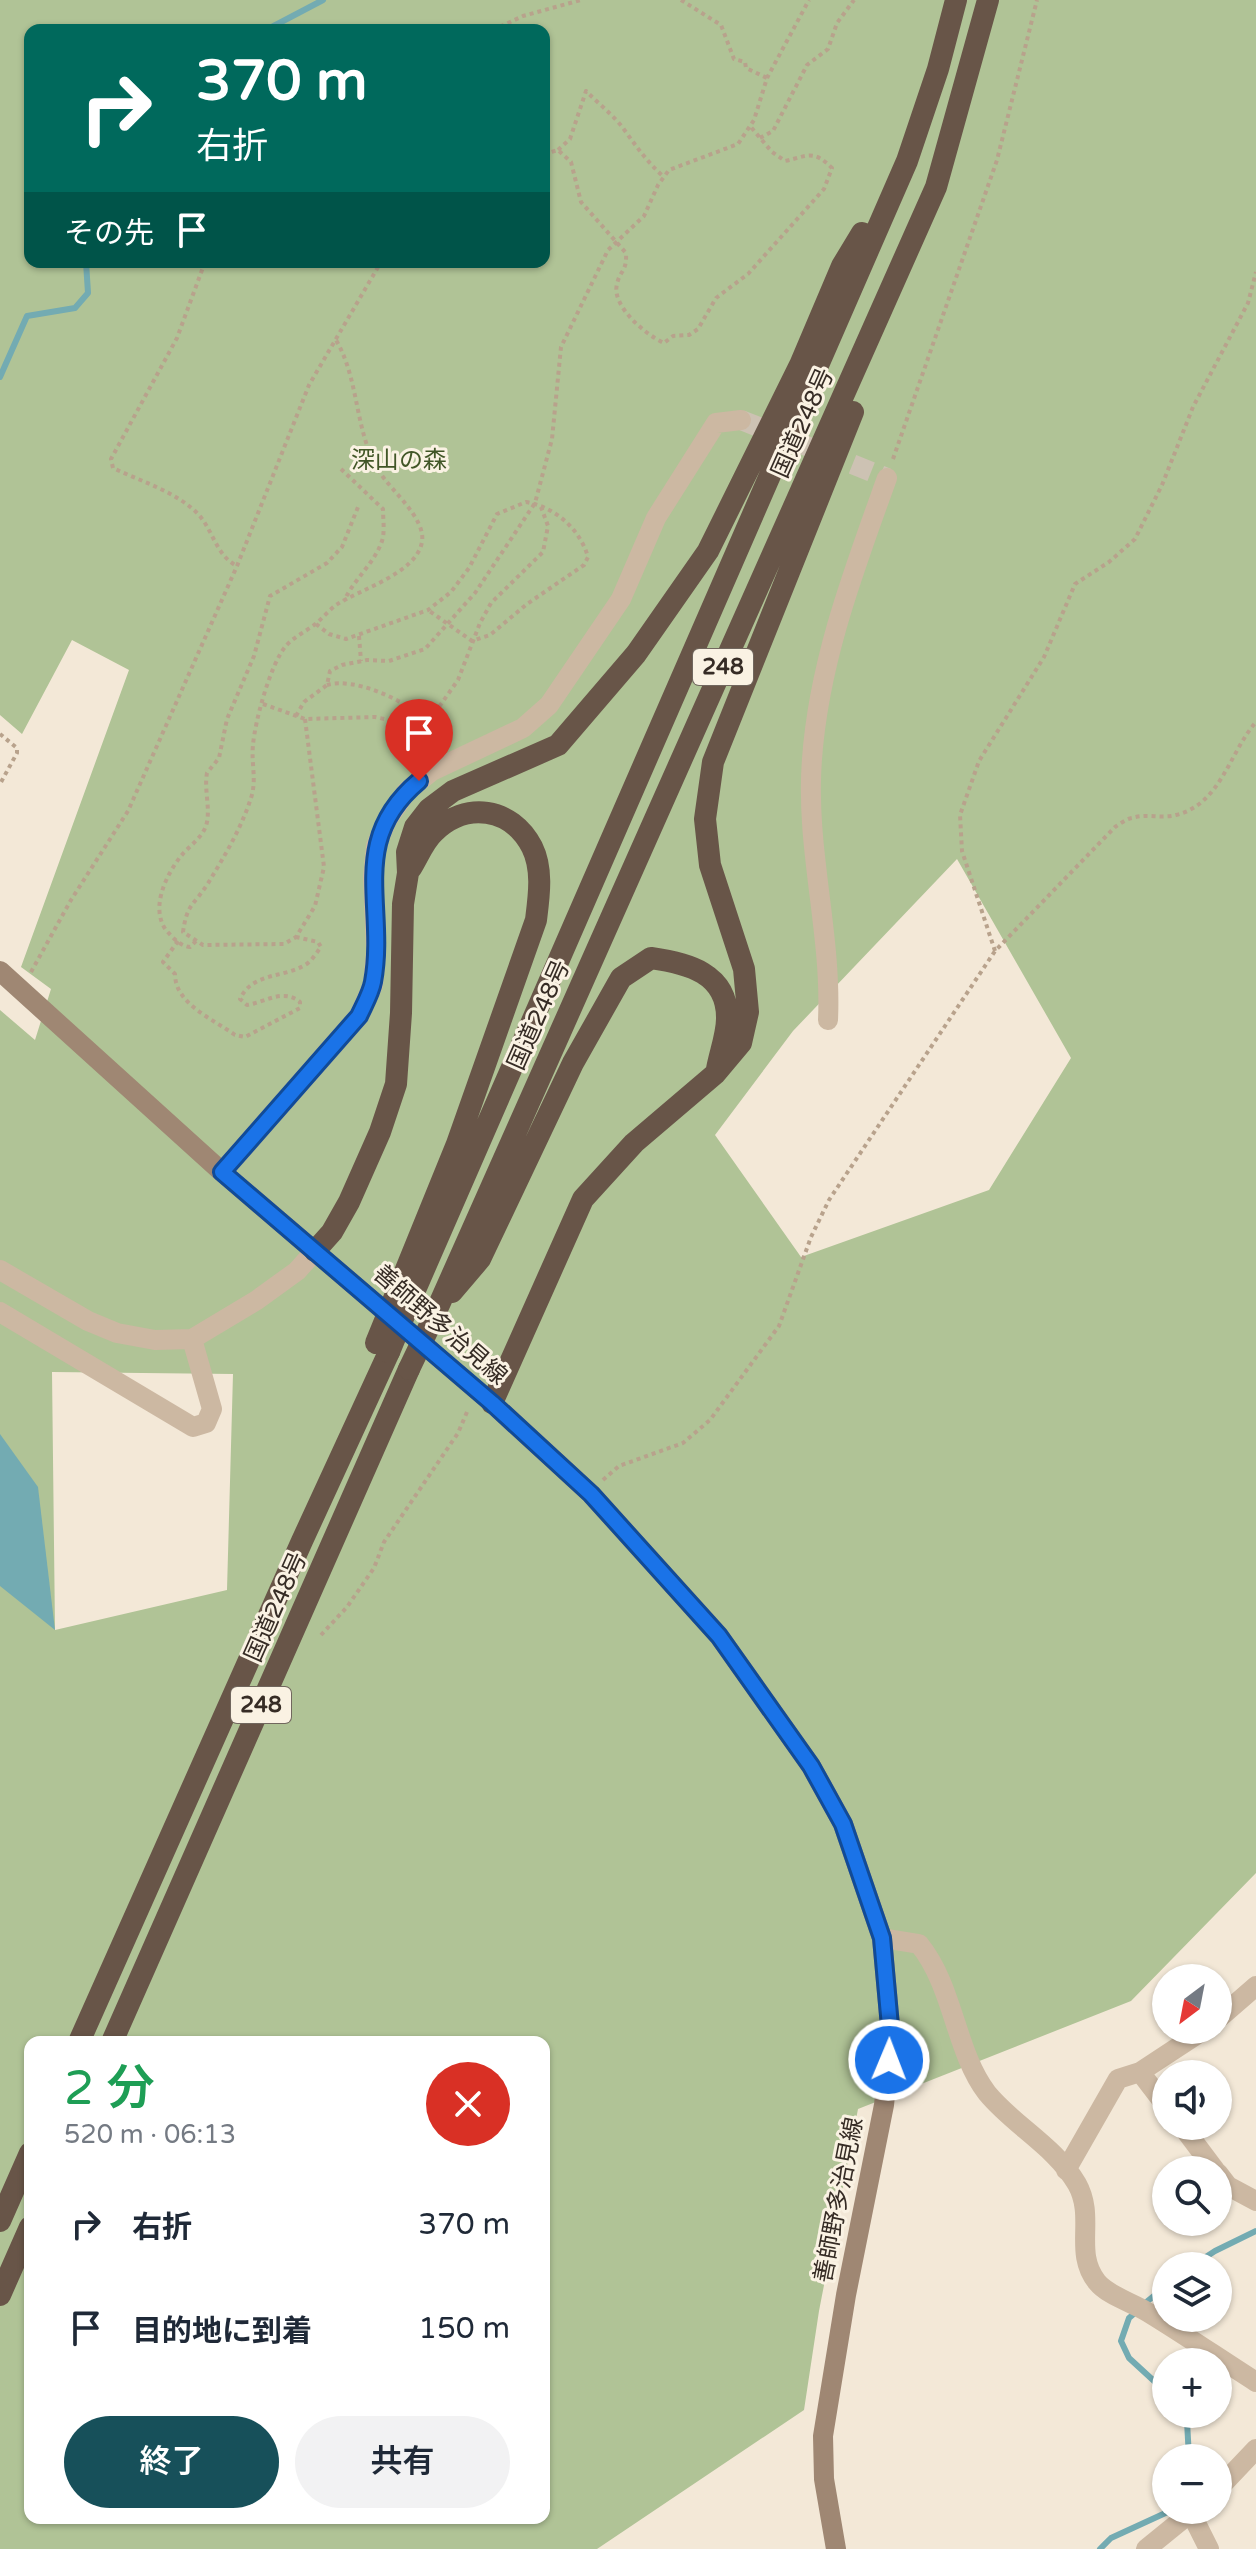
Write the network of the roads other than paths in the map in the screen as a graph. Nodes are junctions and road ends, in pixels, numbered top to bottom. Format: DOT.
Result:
graph roads {
  1 [pos="956,0"];
  2 [pos="988,0"];
  3 [pos="907,161"];
  4 [pos="936,187"];
  5 [pos="741,420"];
  6 [pos="887,478"];
  7 [pos="408,873"];
  8 [pos="0,971"];
  9 [pos="828,1020"];
  10 [pos="715,1074"];
  11 [pos="222,1172"];
  12 [pos="315,1251"];
  13 [pos="0,1270"];
  14 [pos="402,1300"];
  15 [pos="0,1312"];
  16 [pos="433,1317"];
  17 [pos="192,1339"];
  18 [pos="492,1403"];
  19 [pos="882,1938"];
  20 [pos="1256,1986"];
  21 [pos="1232,2007"];
  22 [pos="82,2036"];
  23 [pos="115,2036"];
  24 [pos="1183,2044"];
  25 [pos="1140,2072"];
  26 [pos="1152,2088"];
  27 [pos="1193,2140"];
  28 [pos="1205,2156"];
  29 [pos="24,2167"];
  30 [pos="1066,2170"];
  31 [pos="1232,2188"];
  32 [pos="1256,2201"];
  33 [pos="0,2221"];
  34 [pos="24,2241"];
  35 [pos="0,2295"];
  36 [pos="1256,2382"];
  37 [pos="1256,2449"];
  38 [pos="1232,2474"];
  39 [pos="1178,2524"];
  40 [pos="1198,2524"];
  41 [pos="836,2549"];
  42 [pos="1146,2549"];
  43 [pos="1209,2549"];
  1 -- 3 [label="highway, 国道248号 / 248"];
  2 -- 4 [label="highway, 国道248号 / 248"];
  3 -- 7 [label="highway"];
  3 -- 14 [label="highway, 国道248号 / 248"];
  4 -- 10 [label="highway"];
  4 -- 16 [label="highway, 国道248号 / 248"];
  5 -- 11 [label="street"];
  6 -- 9 [label="street"];
  7 -- 12 [label="highway"];
  7 -- 14 [label="highway"];
  8 -- 11 [label="main road, 善師野多治見線"];
  10 -- 16 [label="highway"];
  10 -- 18 [label="highway"];
  11 -- 12 [label="main road, 善師野多治見線"];
  12 -- 17 [label="street"];
  12 -- 18 [label="main road, 善師野多治見線"];
  13 -- 17 [label="street"];
  14 -- 22 [label="highway, 国道248号 / 248, bridge"];
  15 -- 17 [label="street"];
  16 -- 23 [label="highway, 国道248号 / 248, bridge"];
  18 -- 19 [label="main road, 善師野多治見線"];
  19 -- 30 [label="street"];
  19 -- 41 [label="main road, 善師野多治見線"];
  20 -- 21 [label="street"];
  24 -- 25 [label="street"];
  25 -- 26 [label="street"];
  25 -- 30 [label="street"];
  27 -- 28 [label="street"];
  29 -- 33 [label="highway"];
  30 -- 36 [label="street"];
  31 -- 32 [label="street"];
  34 -- 35 [label="highway"];
  37 -- 38 [label="street"];
  39 -- 42 [label="street"];
  40 -- 43 [label="street"];
}
